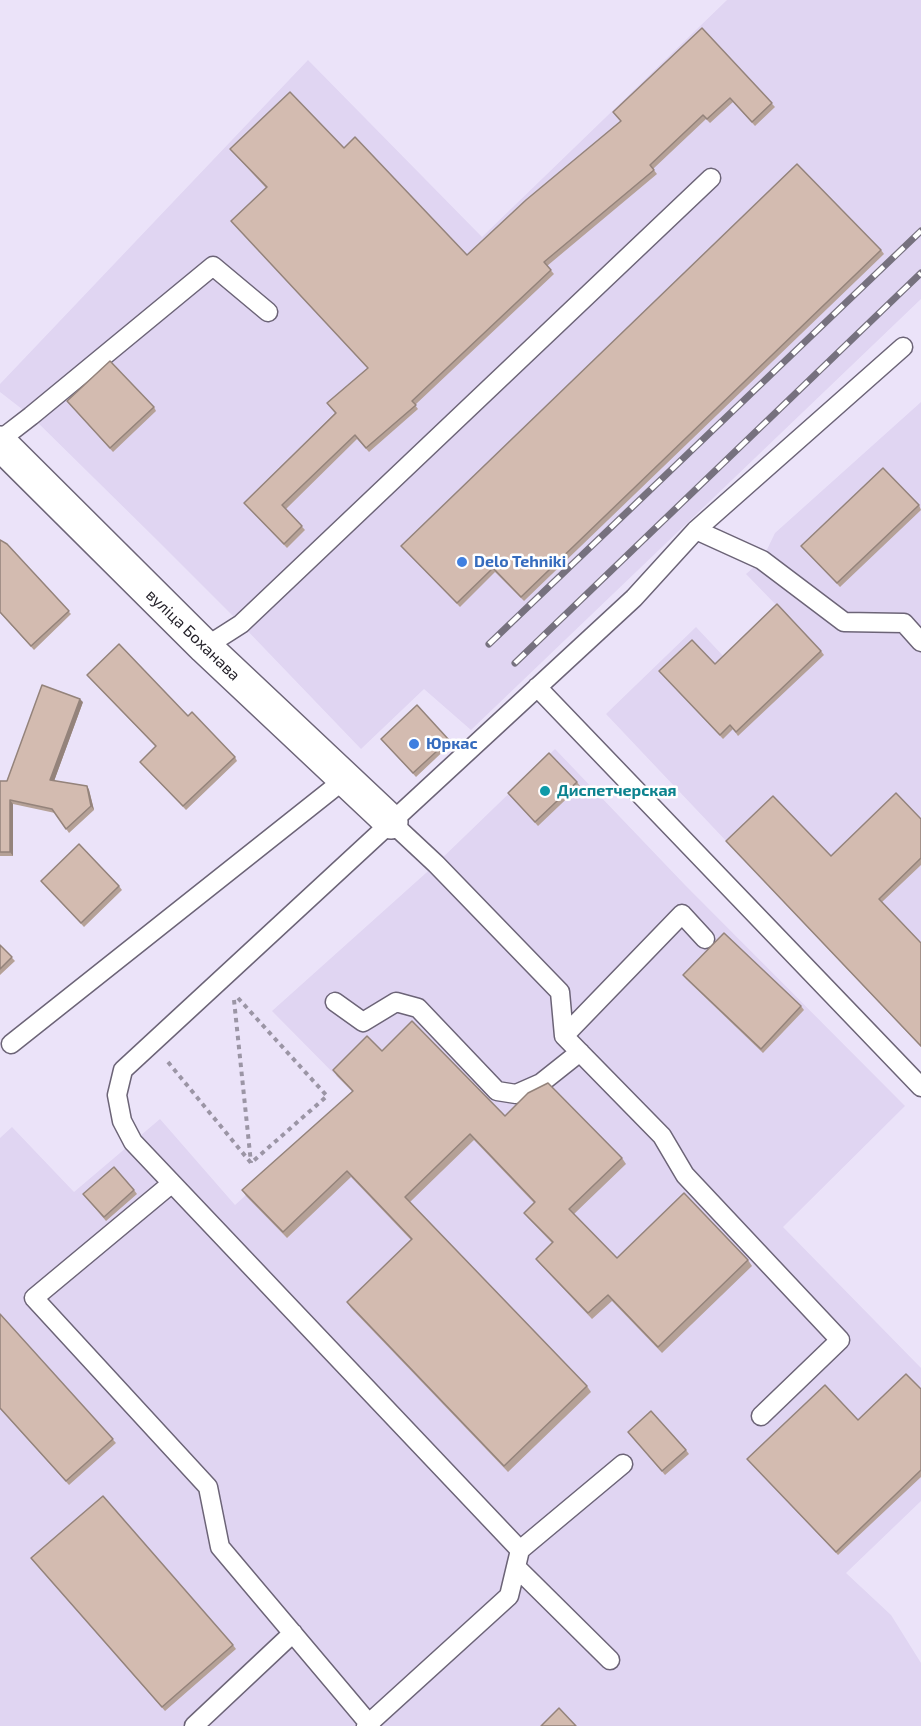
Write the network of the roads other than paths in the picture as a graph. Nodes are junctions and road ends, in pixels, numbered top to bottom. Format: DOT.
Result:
graph roads {
  1 [pos="711,178"];
  2 [pos="268,312"];
  3 [pos="903,347"];
  4 [pos="0,441"];
  5 [pos="696,530"];
  6 [pos="921,642"];
  7 [pos="205,647"];
  8 [pos="537,687"];
  9 [pos="345,779"];
  10 [pos="391,822"];
  11 [pos="705,939"];
  12 [pos="335,1002"];
  13 [pos="564,1036"];
  14 [pos="11,1044"];
  15 [pos="580,1052"];
  16 [pos="921,1087"];
  17 [pos="171,1184"];
  18 [pos="761,1416"];
  19 [pos="623,1464"];
  20 [pos="518,1559"];
  21 [pos="293,1633"];
  22 [pos="610,1660"];
  23 [pos="368,1725"];
  24 [pos="194,1726"];
  1 -- 7 [label="lane"];
  2 -- 4 [label="lane"];
  3 -- 5 [label="lane"];
  4 -- 7 [label="street, вуліца Боханава"];
  5 -- 6 [label="lane"];
  5 -- 8 [label="lane"];
  7 -- 9 [label="street, вуліца Боханава"];
  8 -- 10 [label="lane"];
  8 -- 16 [label="lane"];
  9 -- 10 [label="street, вуліца Боханава"];
  9 -- 14 [label="lane"];
  10 -- 13 [label="lane"];
  10 -- 17 [label="lane"];
  11 -- 13 [label="lane"];
  12 -- 15 [label="lane"];
  13 -- 15 [label="lane"];
  15 -- 18 [label="lane"];
  17 -- 20 [label="lane"];
  17 -- 21 [label="lane"];
  19 -- 20 [label="lane"];
  20 -- 22 [label="lane"];
  20 -- 23 [label="lane"];
  21 -- 23 [label="lane"];
  21 -- 24 [label="lane"];
}
